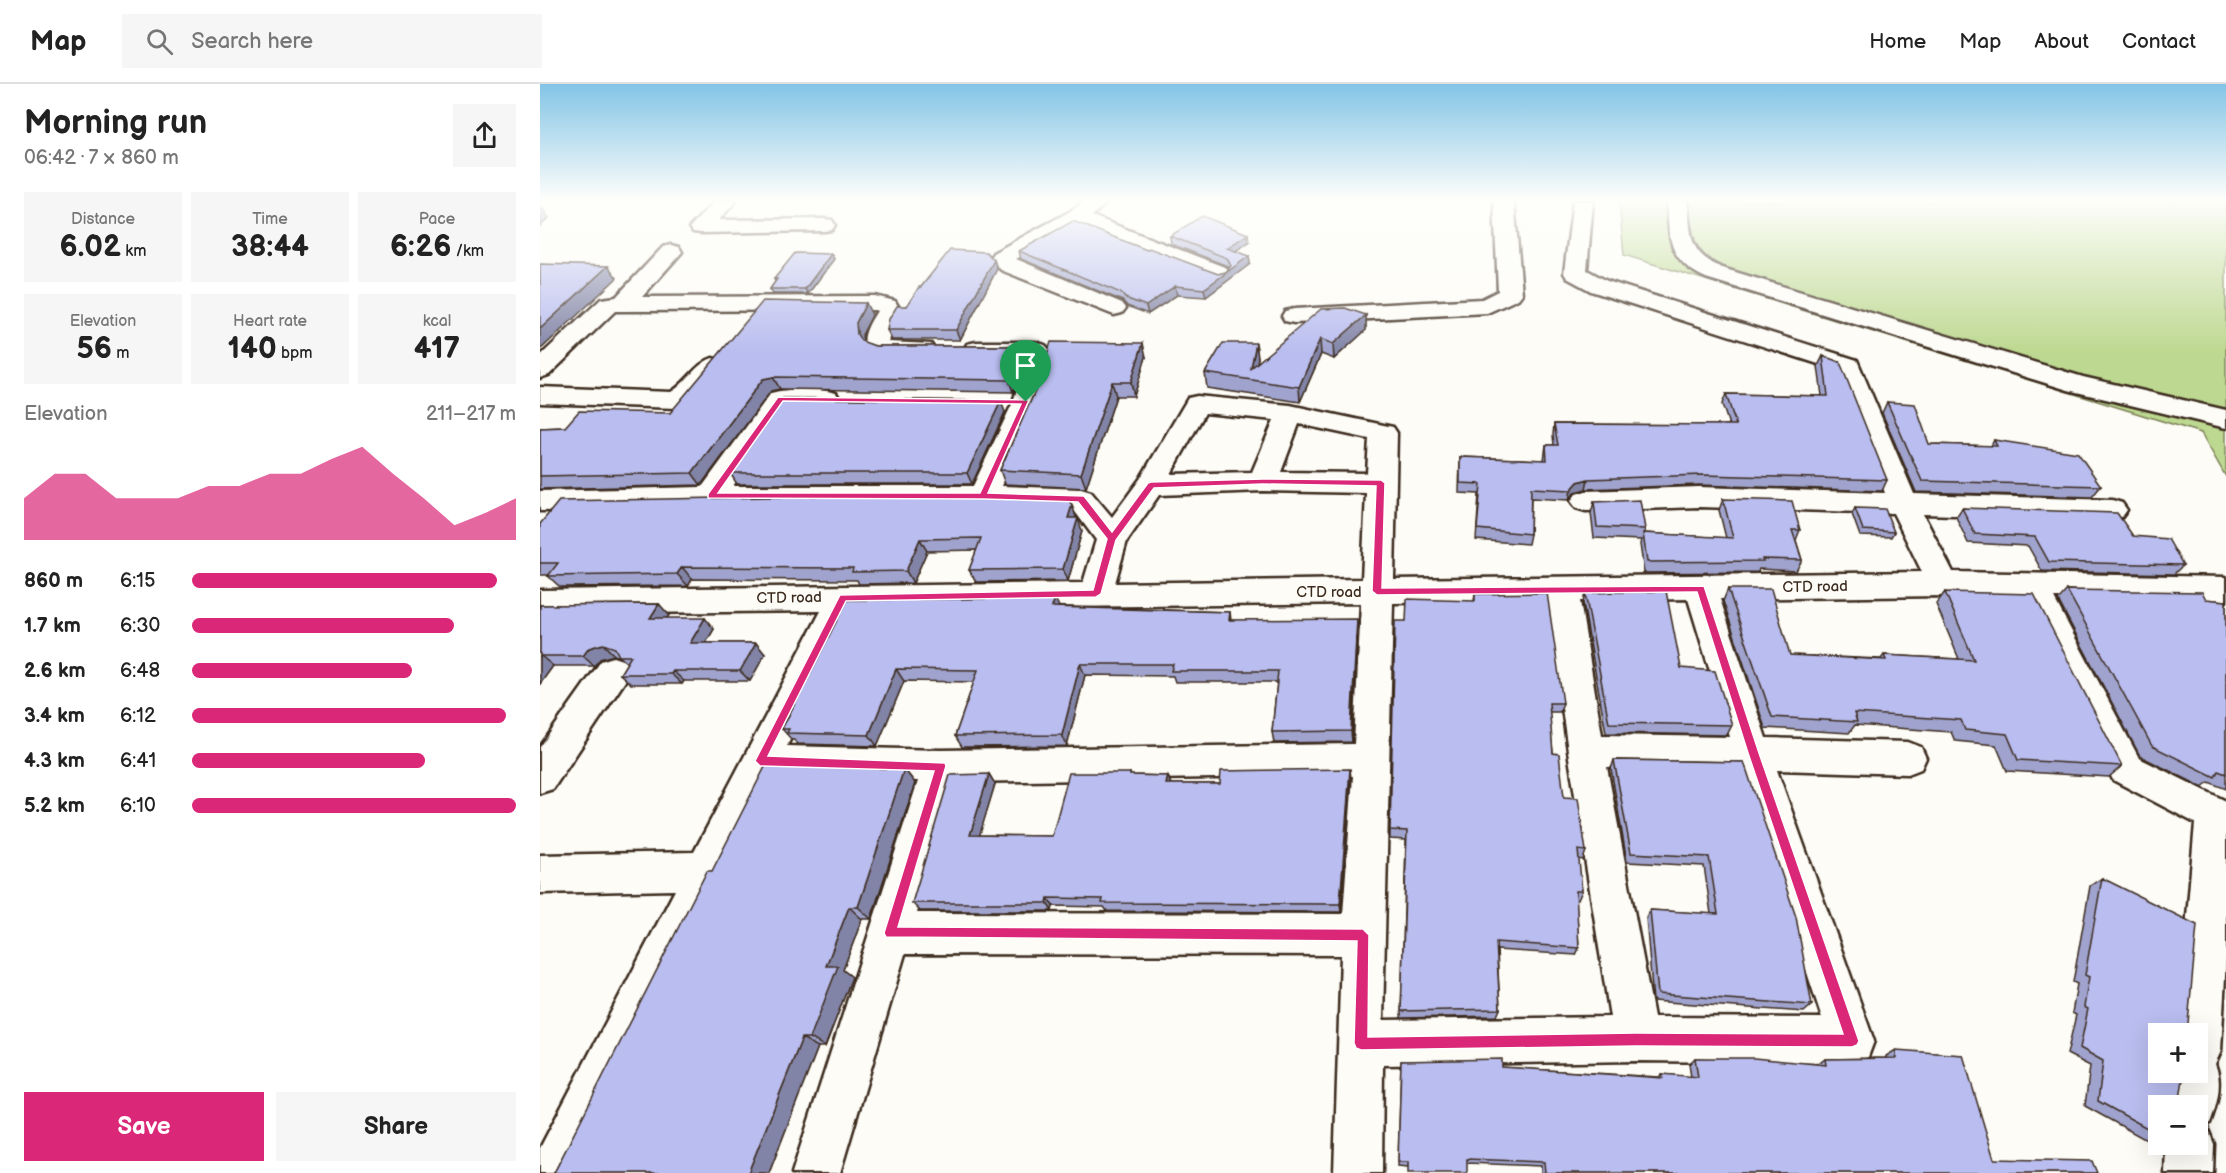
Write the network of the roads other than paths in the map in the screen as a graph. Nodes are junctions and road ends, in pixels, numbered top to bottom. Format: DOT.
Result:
graph roads {
  1 [pos="671,252"];
  2 [pos="1012,252"];
  3 [pos="1165,252"];
  4 [pos="1507,252"];
  5 [pos="1577,252"];
  6 [pos="1687,252"];
  7 [pos="1219,273"];
  8 [pos="622,304"];
  9 [pos="762,304"];
  10 [pos="1114,308"];
  11 [pos="1294,316"];
  12 [pos="540,370"];
  13 [pos="540,395"];
  14 [pos="850,400"];
  15 [pos="1290,413"];
  16 [pos="2226,419"];
  17 [pos="1263,482"];
  18 [pos="1381,483"];
  19 [pos="1151,485"];
  20 [pos="711,496"];
  21 [pos="983,496"];
  22 [pos="540,501"];
  23 [pos="1586,501"];
  24 [pos="1904,505"];
  25 [pos="2112,510"];
  26 [pos="1112,539"];
  27 [pos="1943,584"];
  28 [pos="2031,584"];
  29 [pos="1701,589"];
  30 [pos="2226,589"];
  31 [pos="1377,591"];
  32 [pos="1562,591"];
  33 [pos="1096,594"];
  34 [pos="843,597"];
  35 [pos="540,602"];
  36 [pos="613,671"];
  37 [pos="1586,751"];
  38 [pos="1753,753"];
  39 [pos="1908,758"];
  40 [pos="1372,760"];
  41 [pos="760,761"];
  42 [pos="941,766"];
  43 [pos="540,777"];
  44 [pos="2221,819"];
  45 [pos="704,871"];
  46 [pos="540,874"];
  47 [pos="890,933"];
  48 [pos="1363,935"];
  49 [pos="2201,1023"];
  50 [pos="1636,1039"];
  51 [pos="1361,1043"];
  52 [pos="549,1169"];
  53 [pos="816,1173"];
  54 [pos="1358,1173"];
  1 -- 8 [label="street"];
  2 -- 10 [label="street"];
  3 -- 7 [label="street"];
  4 -- 11 [label="street"];
  5 -- 24 [label="street"];
  6 -- 16 [label="street"];
  8 -- 9 [label="street"];
  8 -- 12 [label="street"];
  9 -- 13 [label="street"];
  9 -- 21 [label="street"];
  14 -- 20 [label="street"];
  15 -- 17 [label="street"];
  15 -- 18 [label="street"];
  15 -- 19 [label="street"];
  17 -- 18 [label="street"];
  17 -- 19 [label="street"];
  18 -- 31 [label="street"];
  19 -- 26 [label="street"];
  20 -- 21 [label="street"];
  20 -- 22 [label="street"];
  21 -- 26 [label="street"];
  23 -- 24 [label="street"];
  24 -- 25 [label="street"];
  24 -- 27 [label="street"];
  26 -- 33 [label="street"];
  27 -- 28 [label="street, CTD road"];
  27 -- 29 [label="street, CTD road"];
  28 -- 30 [label="street, CTD road"];
  28 -- 44 [label="street"];
  29 -- 32 [label="street, CTD road"];
  29 -- 38 [label="street"];
  31 -- 32 [label="street, CTD road"];
  31 -- 33 [label="street, CTD road"];
  31 -- 40 [label="street"];
  32 -- 37 [label="street"];
  33 -- 34 [label="street, CTD road"];
  34 -- 35 [label="street, CTD road"];
  34 -- 41 [label="street"];
  36 -- 43 [label="street"];
  37 -- 38 [label="street"];
  37 -- 50 [label="street"];
  38 -- 39 [label="street"];
  38 -- 50 [label="street"];
  40 -- 42 [label="street"];
  40 -- 48 [label="street"];
  41 -- 42 [label="street"];
  41 -- 45 [label="street"];
  42 -- 47 [label="street"];
  44 -- 49 [label="street"];
  45 -- 46 [label="street"];
  45 -- 52 [label="street"];
  47 -- 48 [label="street"];
  47 -- 53 [label="street"];
  48 -- 51 [label="street"];
  50 -- 51 [label="street"];
  51 -- 54 [label="street"];
}
